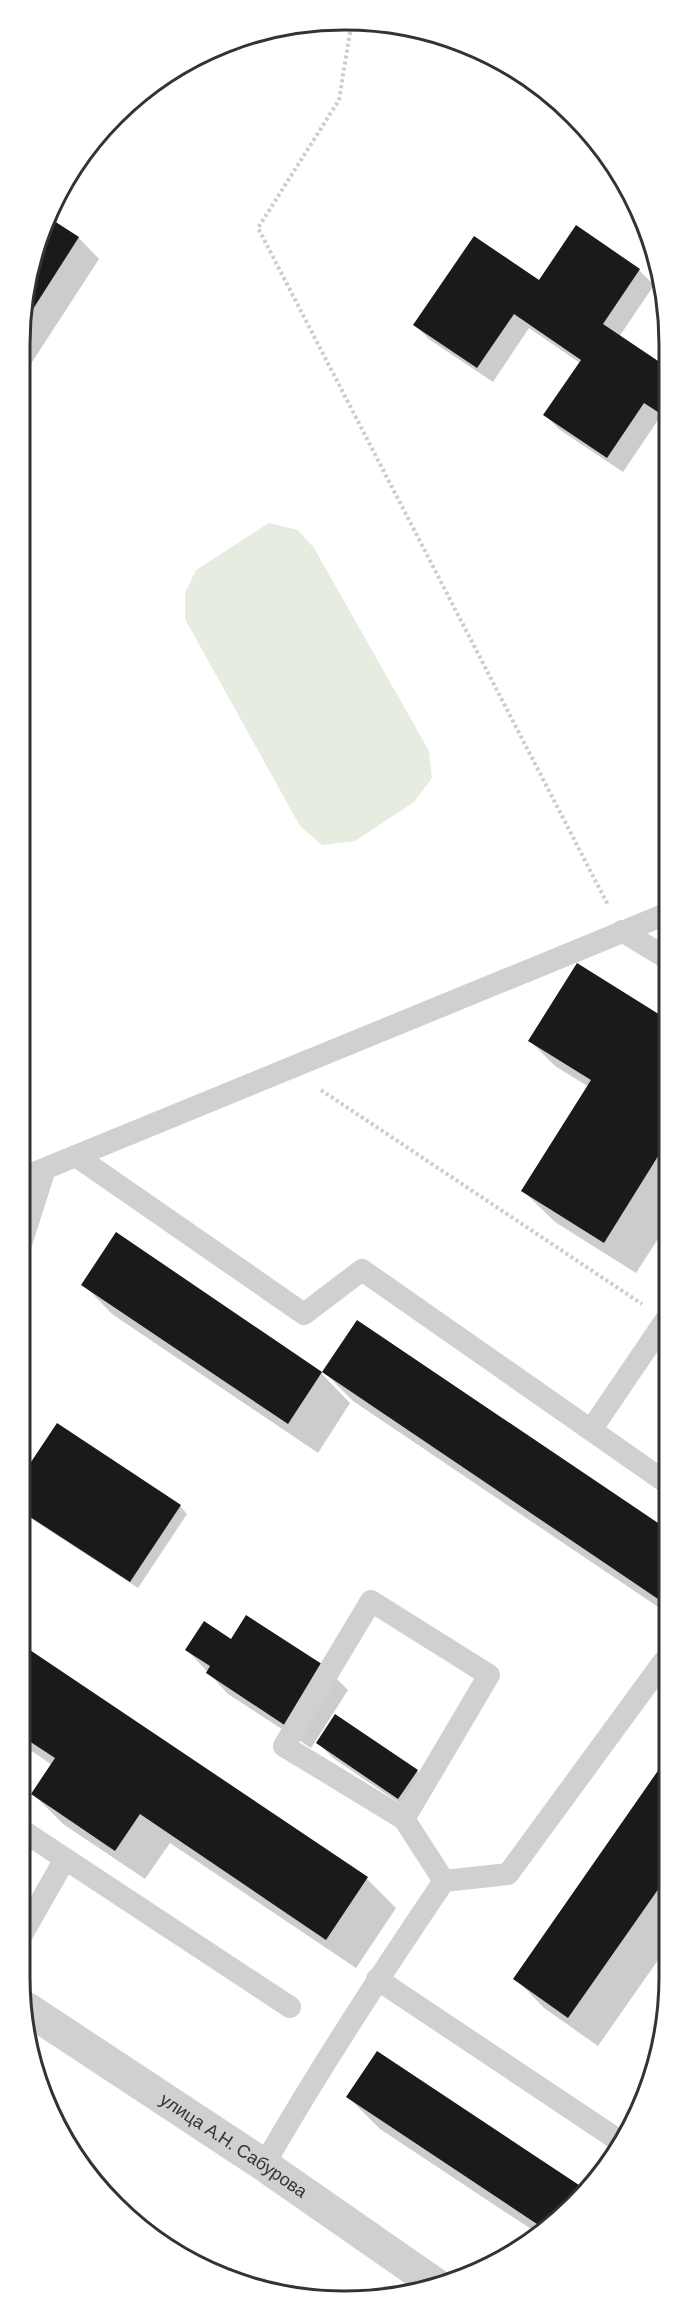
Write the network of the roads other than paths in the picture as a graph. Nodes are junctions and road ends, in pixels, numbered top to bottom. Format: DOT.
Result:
graph roads {
  1 [pos="659,917"];
  2 [pos="622,931"];
  3 [pos="659,953"];
  4 [pos="76,1156"];
  5 [pos="45,1169"];
  6 [pos="30,1175"];
  7 [pos="30,1216"];
  8 [pos="659,1330"];
  9 [pos="591,1430"];
  10 [pos="659,1478"];
  11 [pos="659,1667"];
  12 [pos="404,1819"];
  13 [pos="30,1836"];
  14 [pos="65,1859"];
  15 [pos="444,1881"];
  16 [pos="30,1920"];
  17 [pos="377,1979"];
  18 [pos="290,2007"];
  19 [pos="32,2012"];
  20 [pos="615,2138"];
  21 [pos="264,2165"];
  22 [pos="428,2279"];
  1 -- 2 [label="lane"];
  2 -- 3 [label="lane"];
  2 -- 4 [label="lane"];
  4 -- 5 [label="lane"];
  4 -- 9 [label="lane"];
  5 -- 6 [label="lane"];
  5 -- 7 [label="lane"];
  8 -- 9 [label="lane"];
  9 -- 10 [label="lane"];
  11 -- 15 [label="lane"];
  12 -- 12 [label="lane"];
  12 -- 15 [label="lane"];
  13 -- 14 [label="lane"];
  14 -- 16 [label="lane"];
  14 -- 18 [label="lane"];
  15 -- 17 [label="lane"];
  17 -- 20 [label="lane"];
  17 -- 21 [label="lane"];
  19 -- 21 [label="street, улица А.Н. Сабурова"];
  21 -- 22 [label="street, улица А.Н. Сабурова"];
}
